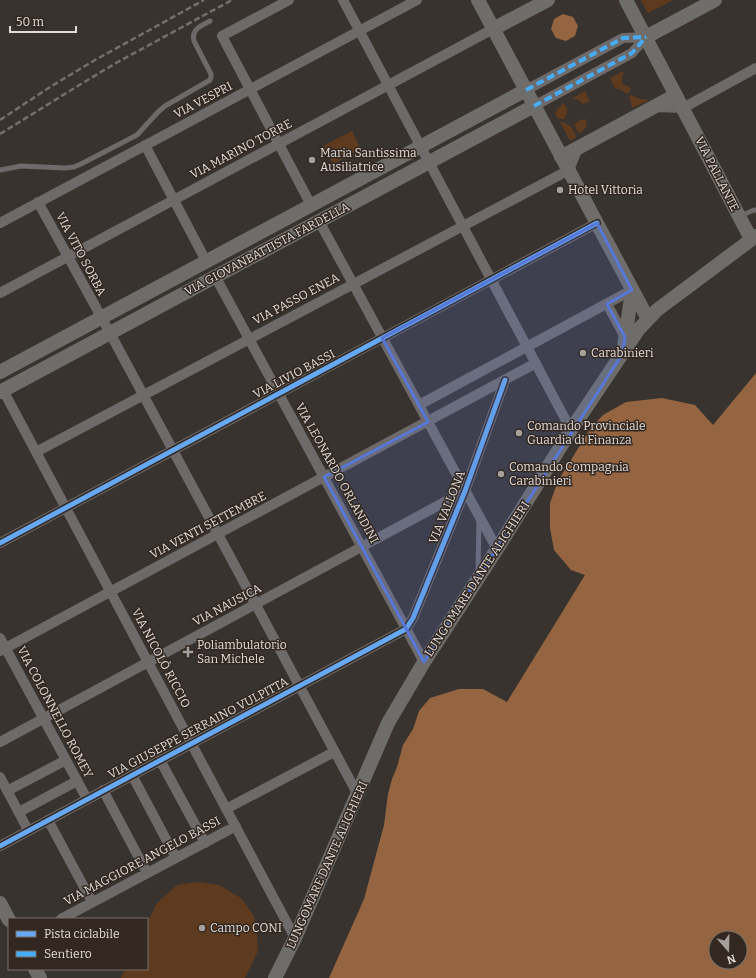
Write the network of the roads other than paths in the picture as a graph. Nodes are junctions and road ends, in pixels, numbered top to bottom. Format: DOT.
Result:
graph roads {
  1 [pos="288,0"];
  2 [pos="342,0"];
  3 [pos="417,0"];
  4 [pos="478,0"];
  5 [pos="548,0"];
  6 [pos="626,0"];
  7 [pos="715,0"];
  8 [pos="210,21"];
  9 [pos="491,25"];
  10 [pos="359,31"];
  11 [pos="652,34"];
  12 [pos="756,68"];
  13 [pos="388,85"];
  14 [pos="250,89"];
  15 [pos="526,90"];
  16 [pos="676,95"];
  17 [pos="534,106"];
  18 [pos="654,107"];
  19 [pos="683,108"];
  20 [pos="279,144"];
  21 [pos="146,145"];
  22 [pos="421,146"];
  23 [pos="578,148"];
  24 [pos="562,157"];
  25 [pos="429,162"];
  26 [pos="0,170"];
  27 [pos="569,170"];
  28 [pos="174,200"];
  29 [pos="38,202"];
  30 [pos="311,205"];
  31 [pos="756,210"];
  32 [pos="739,216"];
  33 [pos="319,221"];
  34 [pos="0,223"];
  35 [pos="597,223"];
  36 [pos="463,226"];
  37 [pos="754,237"];
  38 [pos="68,256"];
  39 [pos="206,261"];
  40 [pos="215,276"];
  41 [pos="492,280"];
  42 [pos="353,284"];
  43 [pos="632,290"];
  44 [pos="0,293"];
  45 [pos="607,304"];
  46 [pos="101,318"];
  47 [pos="648,319"];
  48 [pos="110,333"];
  49 [pos="625,337"];
  50 [pos="382,338"];
  51 [pos="249,339"];
  52 [pos="527,347"];
  53 [pos="623,353"];
  54 [pos="536,363"];
  55 [pos="0,372"];
  56 [pos="505,380"];
  57 [pos="1,391"];
  58 [pos="279,394"];
  59 [pos="143,395"];
  60 [pos="419,406"];
  61 [pos="428,422"];
  62 [pos="571,430"];
  63 [pos="173,451"];
  64 [pos="36,452"];
  65 [pos="324,477"];
  66 [pos="465,491"];
  67 [pos="66,508"];
  68 [pos="479,516"];
  69 [pos="218,534"];
  70 [pos="0,543"];
  71 [pos="362,547"];
  72 [pos="497,549"];
  73 [pos="478,578"];
  74 [pos="110,591"];
  75 [pos="255,604"];
  76 [pos="406,629"];
  77 [pos="0,638"];
  78 [pos="3,649"];
  79 [pos="148,662"];
  80 [pos="424,662"];
  81 [pos="299,686"];
  82 [pos="44,718"];
  83 [pos="0,742"];
  84 [pos="192,743"];
  85 [pos="334,752"];
  86 [pos="66,760"];
  87 [pos="160,760"];
  88 [pos="132,775"];
  89 [pos="0,778"];
  90 [pos="77,781"];
  91 [pos="103,790"];
  92 [pos="7,791"];
  93 [pos="358,795"];
  94 [pos="87,799"];
  95 [pos="226,809"];
  96 [pos="19,812"];
  97 [pos="48,820"];
  98 [pos="236,826"];
  99 [pos="28,830"];
  100 [pos="205,842"];
  101 [pos="0,846"];
  102 [pos="176,858"];
  103 [pos="147,873"];
  104 [pos="92,902"];
  105 [pos="0,903"];
  106 [pos="8,918"];
  107 [pos="63,918"];
  108 [pos="296,938"];
  109 [pos="276,978"];
  1 -- 14 [label="street"];
  2 -- 10 [label="street"];
  3 -- 10 [label="street, VIA VESPRI"];
  4 -- 9 [label="main road"];
  5 -- 9 [label="main road"];
  6 -- 11 [label="main road, VIA PALLANTE"];
  7 -- 11 [label="main road"];
  8 -- 26 [label="lane"];
  9 -- 13 [label="street, VIA MARINO TORRE"];
  9 -- 15 [label="main road"];
  10 -- 13 [label="street"];
  10 -- 14 [label="street, VIA VESPRI"];
  11 -- 15 [label="street"];
  11 -- 16 [label="main road, VIA PALLANTE"];
  11 -- 17 [label="street"];
  12 -- 19 [label="street"];
  13 -- 20 [label="street, VIA MARINO TORRE"];
  13 -- 22 [label="street"];
  14 -- 20 [label="street"];
  14 -- 21 [label="street, VIA VESPRI"];
  15 -- 17 [label="main road"];
  15 -- 22 [label="main road, VIA GIOVANBATTISTA FARDELLA"];
  16 -- 18 [label="main road"];
  16 -- 19 [label="main road, VIA PALLANTE"];
  17 -- 24 [label="main road"];
  17 -- 25 [label="main road, VIA GIOVANBATTISTA FARDELLA"];
  18 -- 19 [label="street"];
  18 -- 23 [label="main road"];
  19 -- 32 [label="main road, VIA PALLANTE"];
  20 -- 28 [label="street, VIA MARINO TORRE"];
  20 -- 30 [label="street"];
  21 -- 28 [label="street"];
  21 -- 29 [label="street, VIA VESPRI"];
  22 -- 25 [label="street"];
  22 -- 30 [label="main road, VIA GIOVANBATTISTA FARDELLA"];
  23 -- 24 [label="main road"];
  23 -- 27 [label="street"];
  24 -- 27 [label="main road"];
  25 -- 33 [label="main road, VIA GIOVANBATTISTA FARDELLA"];
  25 -- 36 [label="street"];
  27 -- 35 [label="main road"];
  27 -- 36 [label="street, VIA PASSO ENEA"];
  28 -- 38 [label="street, VIA MARINO TORRE"];
  28 -- 39 [label="street"];
  29 -- 34 [label="street, VIA VESPRI"];
  29 -- 38 [label="street, VIA VITO SORBA"];
  30 -- 39 [label="main road, VIA GIOVANBATTISTA FARDELLA"];
  31 -- 32 [label="lane"];
  32 -- 37 [label="main road, VIA PALLANTE"];
  33 -- 40 [label="main road, VIA GIOVANBATTISTA FARDELLA"];
  33 -- 42 [label="street"];
  35 -- 41 [label="street, VIA LIVIO BASSI"];
  35 -- 43 [label="main road"];
  36 -- 41 [label="street"];
  36 -- 42 [label="street, VIA PASSO ENEA"];
  37 -- 47 [label="main road, LUNGOMARE DANTE ALIGHIERI"];
  38 -- 44 [label="street, VIA MARINO TORRE"];
  38 -- 46 [label="street, VIA VITO SORBA"];
  39 -- 46 [label="main road, VIA GIOVANBATTISTA FARDELLA"];
  40 -- 48 [label="main road, VIA GIOVANBATTISTA FARDELLA"];
  40 -- 51 [label="street, VIA LEONARDO ORLANDINI"];
  41 -- 50 [label="street, VIA LIVIO BASSI"];
  41 -- 52 [label="street"];
  42 -- 50 [label="street"];
  42 -- 51 [label="street, VIA PASSO ENEA"];
  43 -- 45 [label="street"];
  43 -- 47 [label="main road"];
  43 -- 49 [label="main road"];
  45 -- 49 [label="street"];
  45 -- 52 [label="street"];
  46 -- 48 [label="street, VIA VITO SORBA"];
  46 -- 55 [label="main road, VIA GIOVANBATTISTA FARDELLA"];
  47 -- 53 [label="main road, LUNGOMARE DANTE ALIGHIERI"];
  48 -- 57 [label="main road, VIA GIOVANBATTISTA FARDELLA"];
  48 -- 59 [label="street, VIA VITO SORBA"];
  49 -- 53 [label="main road"];
  50 -- 58 [label="street, VIA LIVIO BASSI"];
  50 -- 60 [label="street"];
  51 -- 58 [label="street, VIA LEONARDO ORLANDINI"];
  51 -- 59 [label="street, VIA PASSO ENEA"];
  52 -- 54 [label="street"];
  52 -- 60 [label="street"];
  53 -- 62 [label="main road, LUNGOMARE DANTE ALIGHIERI"];
  54 -- 56 [label="street, VIA VENTI SETTEMBRE"];
  54 -- 62 [label="street"];
  56 -- 61 [label="street, VIA VENTI SETTEMBRE"];
  56 -- 66 [label="street, VIA VALLONA"];
  57 -- 64 [label="street, VIA NICOLÒ RICCIO"];
  58 -- 63 [label="street, VIA LIVIO BASSI"];
  58 -- 65 [label="street, VIA LEONARDO ORLANDINI"];
  59 -- 63 [label="street, VIA VITO SORBA"];
  59 -- 64 [label="street, VIA PASSO ENEA"];
  60 -- 61 [label="street"];
  61 -- 65 [label="street, VIA VENTI SETTEMBRE"];
  61 -- 66 [label="street"];
  62 -- 72 [label="main road, LUNGOMARE DANTE ALIGHIERI"];
  63 -- 67 [label="street, VIA LIVIO BASSI"];
  63 -- 69 [label="street, VIA VITO SORBA"];
  64 -- 67 [label="street, VIA NICOLÒ RICCIO"];
  65 -- 69 [label="street, VIA VENTI SETTEMBRE"];
  65 -- 71 [label="street, VIA LEONARDO ORLANDINI"];
  66 -- 68 [label="street"];
  66 -- 71 [label="street, VIA NAUSICA"];
  66 -- 76 [label="street, VIA VALLONA"];
  67 -- 70 [label="street, VIA LIVIO BASSI"];
  67 -- 74 [label="street, VIA NICOLÒ RICCIO"];
  68 -- 72 [label="street"];
  68 -- 73 [label="lane"];
  69 -- 74 [label="street, VIA VENTI SETTEMBRE"];
  69 -- 75 [label="street, VIA VITO SORBA"];
  71 -- 75 [label="street, VIA NAUSICA"];
  71 -- 76 [label="street, VIA LEONARDO ORLANDINI"];
  72 -- 73 [label="main road, LUNGOMARE DANTE ALIGHIERI"];
  73 -- 80 [label="main road, LUNGOMARE DANTE ALIGHIERI"];
  74 -- 78 [label="street, VIA VENTI SETTEMBRE"];
  74 -- 79 [label="street, VIA NICOLÒ RICCIO"];
  75 -- 79 [label="street, VIA NAUSICA"];
  75 -- 81 [label="street, VIA VITO SORBA"];
  76 -- 80 [label="street, VIA LEONARDO ORLANDINI"];
  76 -- 81 [label="street, VIA GIUSEPPE SERRAINO VULPITTA"];
  77 -- 78 [label="street, VIA COLONNELLO ROMEY"];
  78 -- 82 [label="street, VIA COLONNELLO ROMEY"];
  79 -- 82 [label="street, VIA NAUSICA"];
  79 -- 84 [label="street, VIA NICOLÒ RICCIO"];
  80 -- 93 [label="main road, LUNGOMARE DANTE ALIGHIERI"];
  81 -- 84 [label="street, VIA GIUSEPPE SERRAINO VULPITTA"];
  81 -- 85 [label="street, VIA VITO SORBA"];
  82 -- 83 [label="street, VIA NAUSICA"];
  82 -- 86 [label="street, VIA COLONNELLO ROMEY"];
  84 -- 87 [label="street, VIA GIUSEPPE SERRAINO VULPITTA"];
  84 -- 95 [label="street, VIA NICOLÒ RICCIO"];
  85 -- 93 [label="street, VIA VITO SORBA"];
  85 -- 95 [label="street"];
  86 -- 90 [label="street, VIA COLONNELLO ROMEY"];
  86 -- 92 [label="street"];
  87 -- 88 [label="street, VIA GIUSEPPE SERRAINO VULPITTA"];
  87 -- 100 [label="street"];
  88 -- 91 [label="street, VIA GIUSEPPE SERRAINO VULPITTA"];
  88 -- 102 [label="street"];
  89 -- 92 [label="street"];
  90 -- 94 [label="street, VIA COLONNELLO ROMEY"];
  90 -- 96 [label="street"];
  91 -- 94 [label="street, VIA GIUSEPPE SERRAINO VULPITTA"];
  91 -- 103 [label="street"];
  92 -- 96 [label="street"];
  93 -- 108 [label="main road, LUNGOMARE DANTE ALIGHIERI"];
  94 -- 97 [label="street, VIA GIUSEPPE SERRAINO VULPITTA"];
  95 -- 98 [label="street, VIA NICOLÒ RICCIO"];
  96 -- 99 [label="street"];
  97 -- 99 [label="street, VIA GIUSEPPE SERRAINO VULPITTA"];
  97 -- 104 [label="street"];
  98 -- 100 [label="street, VIA MAGGIORE ANGELO BASSI"];
  98 -- 108 [label="street, VIA NICOLÒ RICCIO"];
  99 -- 101 [label="street, VIA GIUSEPPE SERRAINO VULPITTA"];
  100 -- 102 [label="street, VIA MAGGIORE ANGELO BASSI"];
  102 -- 103 [label="street, VIA MAGGIORE ANGELO BASSI"];
  103 -- 104 [label="street, VIA MAGGIORE ANGELO BASSI"];
  104 -- 107 [label="street, VIA MAGGIORE ANGELO BASSI"];
  105 -- 106 [label="main road"];
  108 -- 109 [label="main road, LUNGOMARE DANTE ALIGHIERI"];
}
